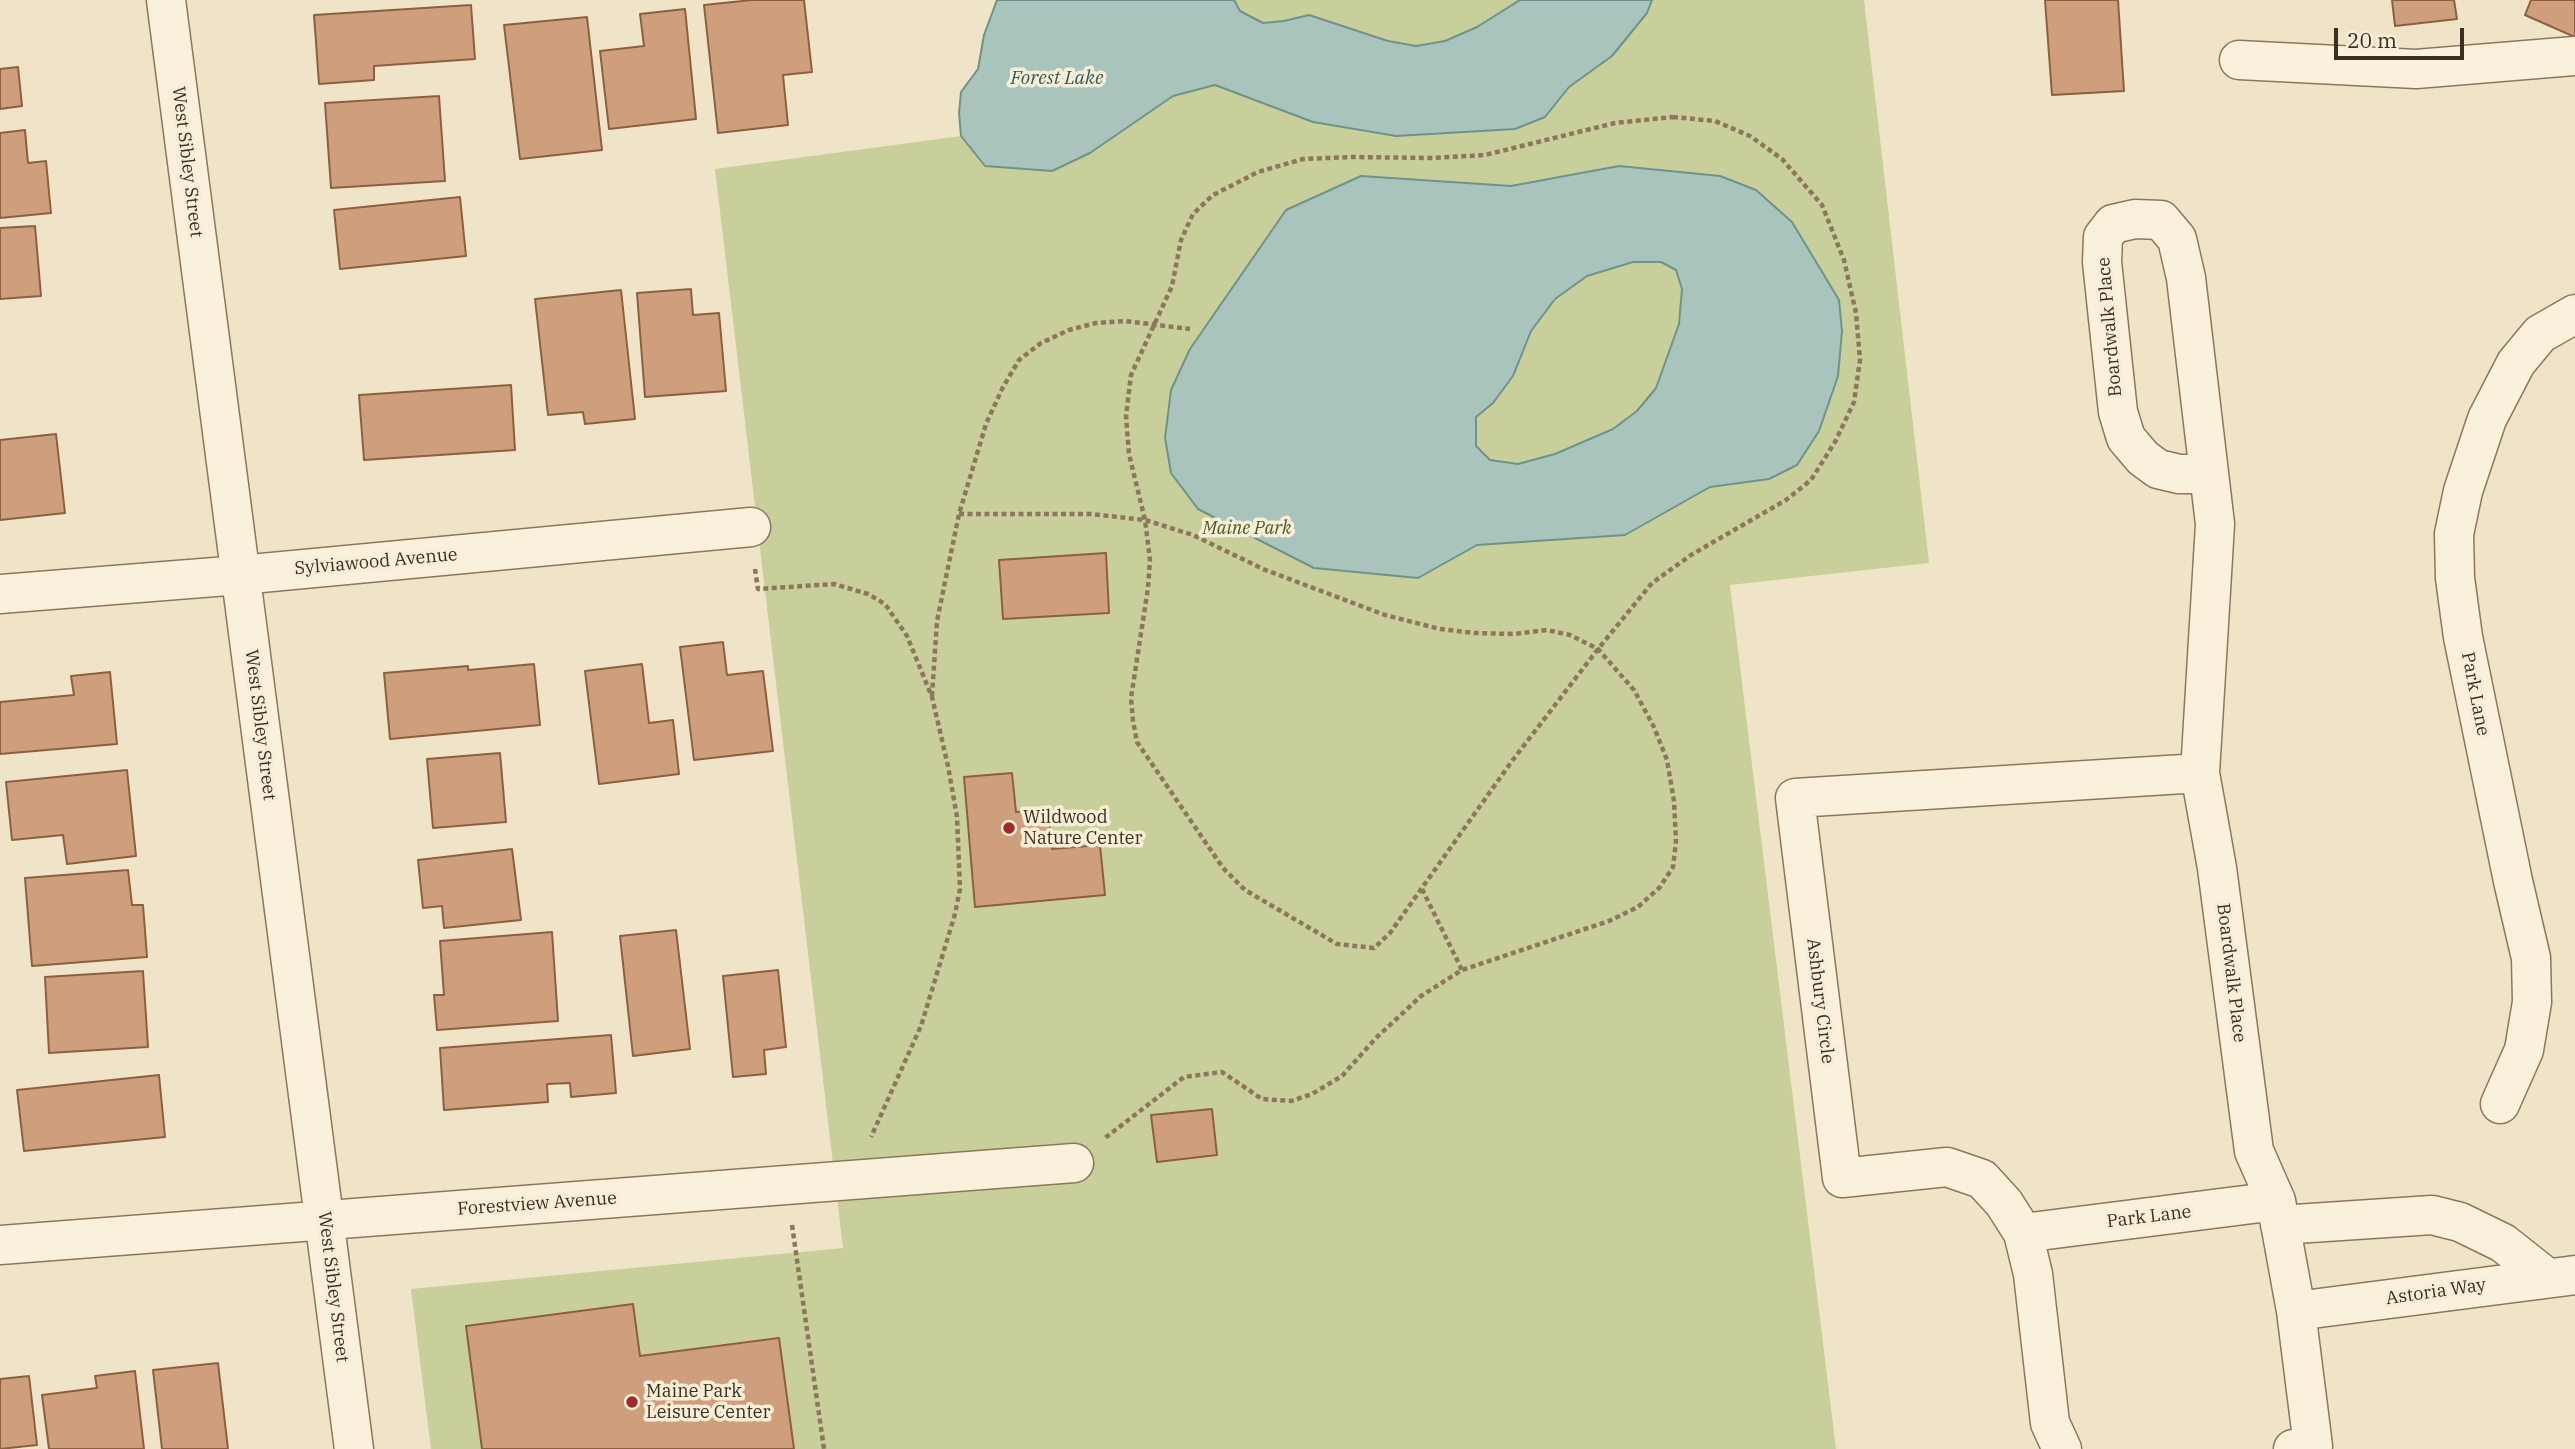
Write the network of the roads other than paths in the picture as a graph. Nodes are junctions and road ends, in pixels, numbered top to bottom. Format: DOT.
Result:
graph roads {
  1 [pos="166,0"];
  2 [pos="2575,57"];
  3 [pos="2239,60"];
  4 [pos="2575,314"];
  5 [pos="2207,474"];
  6 [pos="751,527"];
  7 [pos="240,575"];
  8 [pos="0,594"];
  9 [pos="2200,773"];
  10 [pos="2500,1104"];
  11 [pos="1074,1163"];
  12 [pos="2278,1213"];
  13 [pos="325,1220"];
  14 [pos="2023,1233"];
  15 [pos="0,1245"];
  16 [pos="2560,1276"];
  17 [pos="2297,1311"];
  18 [pos="354,1449"];
  19 [pos="2062,1449"];
  20 [pos="2293,1449"];
  1 -- 7 [label="street, West Sibley Street"];
  2 -- 3 [label="street"];
  4 -- 10 [label="street, Park Lane"];
  5 -- 5 [label="street, Boardwalk Place"];
  5 -- 9 [label="street, Boardwalk Place"];
  6 -- 7 [label="street, Sylviawood Avenue"];
  7 -- 8 [label="street, Sylviawood Avenue"];
  7 -- 13 [label="street, West Sibley Street"];
  9 -- 12 [label="street, Boardwalk Place"];
  9 -- 14 [label="street, Ashbury Circle"];
  11 -- 13 [label="street, Forestview Avenue"];
  12 -- 14 [label="street, Park Lane"];
  12 -- 16 [label="street, Park Lane"];
  12 -- 17 [label="street, Boardwalk Place"];
  13 -- 15 [label="street, Forestview Avenue"];
  13 -- 18 [label="street, West Sibley Street"];
  14 -- 19 [label="street, Ashbury Circle"];
  16 -- 17 [label="street, Astoria Way"];
  17 -- 20 [label="street, Boardwalk Place"];
}
